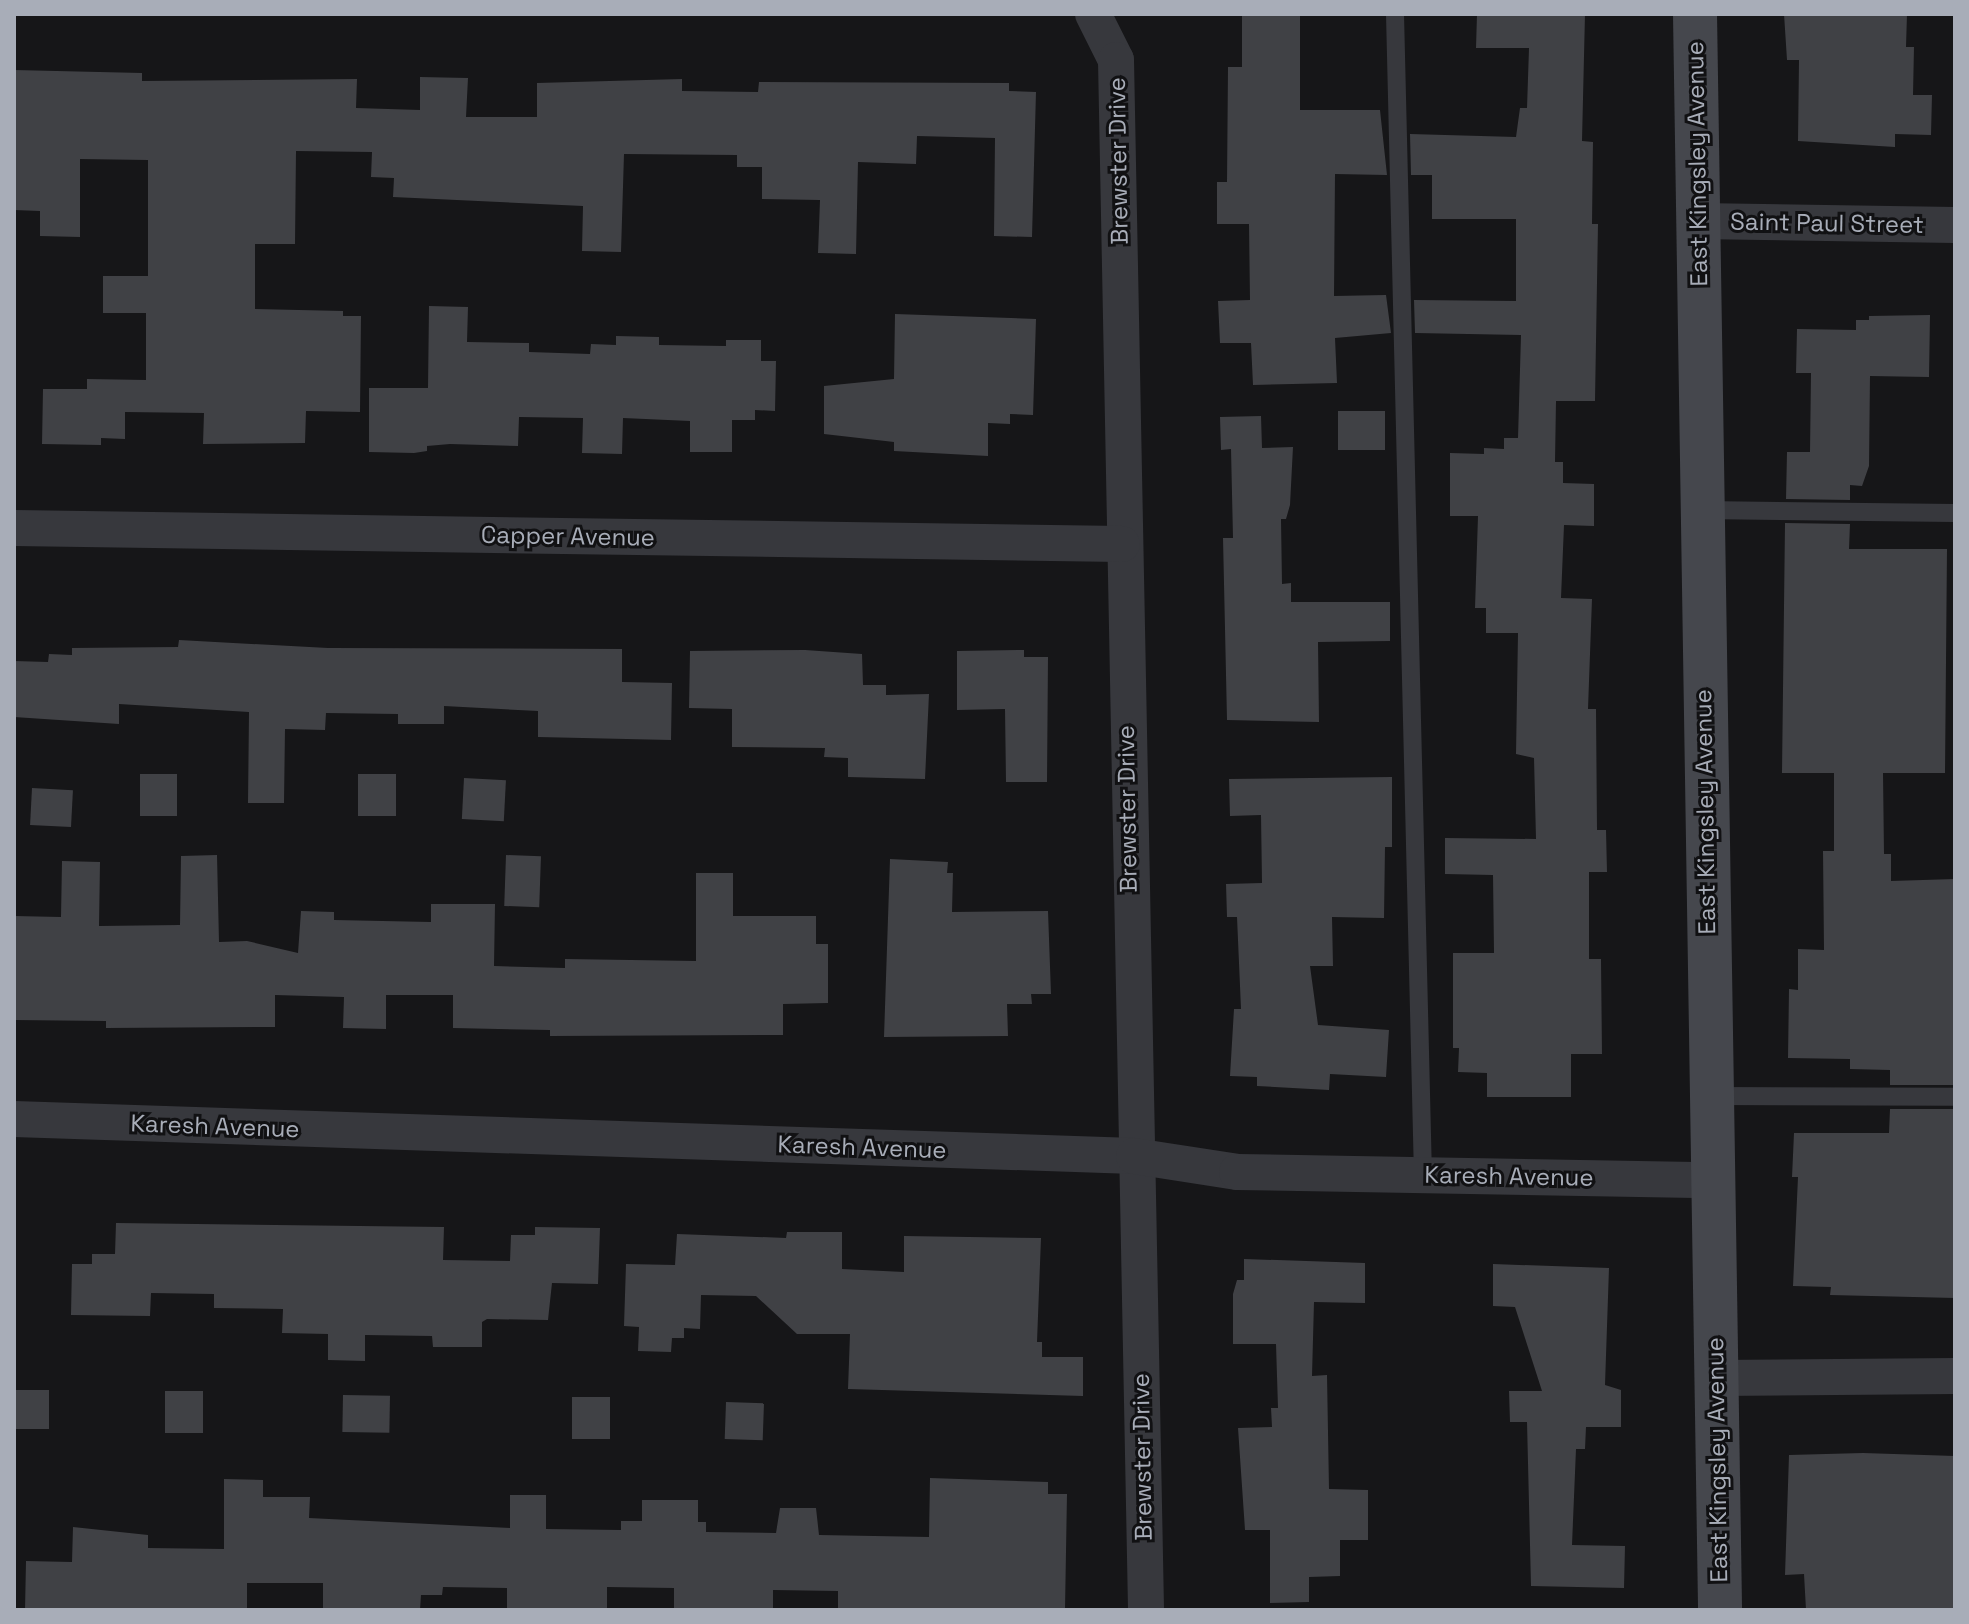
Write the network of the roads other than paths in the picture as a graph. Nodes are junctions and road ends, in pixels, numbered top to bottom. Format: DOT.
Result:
graph roads {
  1 [pos="1093,14"];
  2 [pos="1395,14"];
  3 [pos="1695,14"];
  4 [pos="1698,221"];
  5 [pos="1955,225"];
  6 [pos="1702,510"];
  7 [pos="1955,513"];
  8 [pos="14,528"];
  9 [pos="1122,544"];
  10 [pos="1709,1096"];
  11 [pos="1955,1097"];
  12 [pos="14,1119"];
  13 [pos="1134,1156"];
  14 [pos="1423,1175"];
  15 [pos="1710,1180"];
  16 [pos="1955,1376"];
  17 [pos="1716,1378"];
  18 [pos="1146,1610"];
  19 [pos="1720,1610"];
  1 -- 9 [label="street, Brewster Drive"];
  2 -- 14 [label="lane"];
  3 -- 4 [label="street, East Kingsley Avenue"];
  4 -- 5 [label="street, Saint Paul Street"];
  4 -- 6 [label="street, East Kingsley Avenue"];
  6 -- 7 [label="lane"];
  6 -- 10 [label="street, East Kingsley Avenue"];
  8 -- 9 [label="street, Capper Avenue"];
  9 -- 13 [label="street, Brewster Drive"];
  10 -- 11 [label="lane"];
  10 -- 15 [label="street, East Kingsley Avenue"];
  12 -- 13 [label="street, Karesh Avenue"];
  13 -- 14 [label="street, Karesh Avenue"];
  13 -- 18 [label="street, Brewster Drive"];
  14 -- 15 [label="street, Karesh Avenue"];
  15 -- 17 [label="street, East Kingsley Avenue"];
  16 -- 17 [label="street"];
  17 -- 19 [label="street, East Kingsley Avenue"];
}
